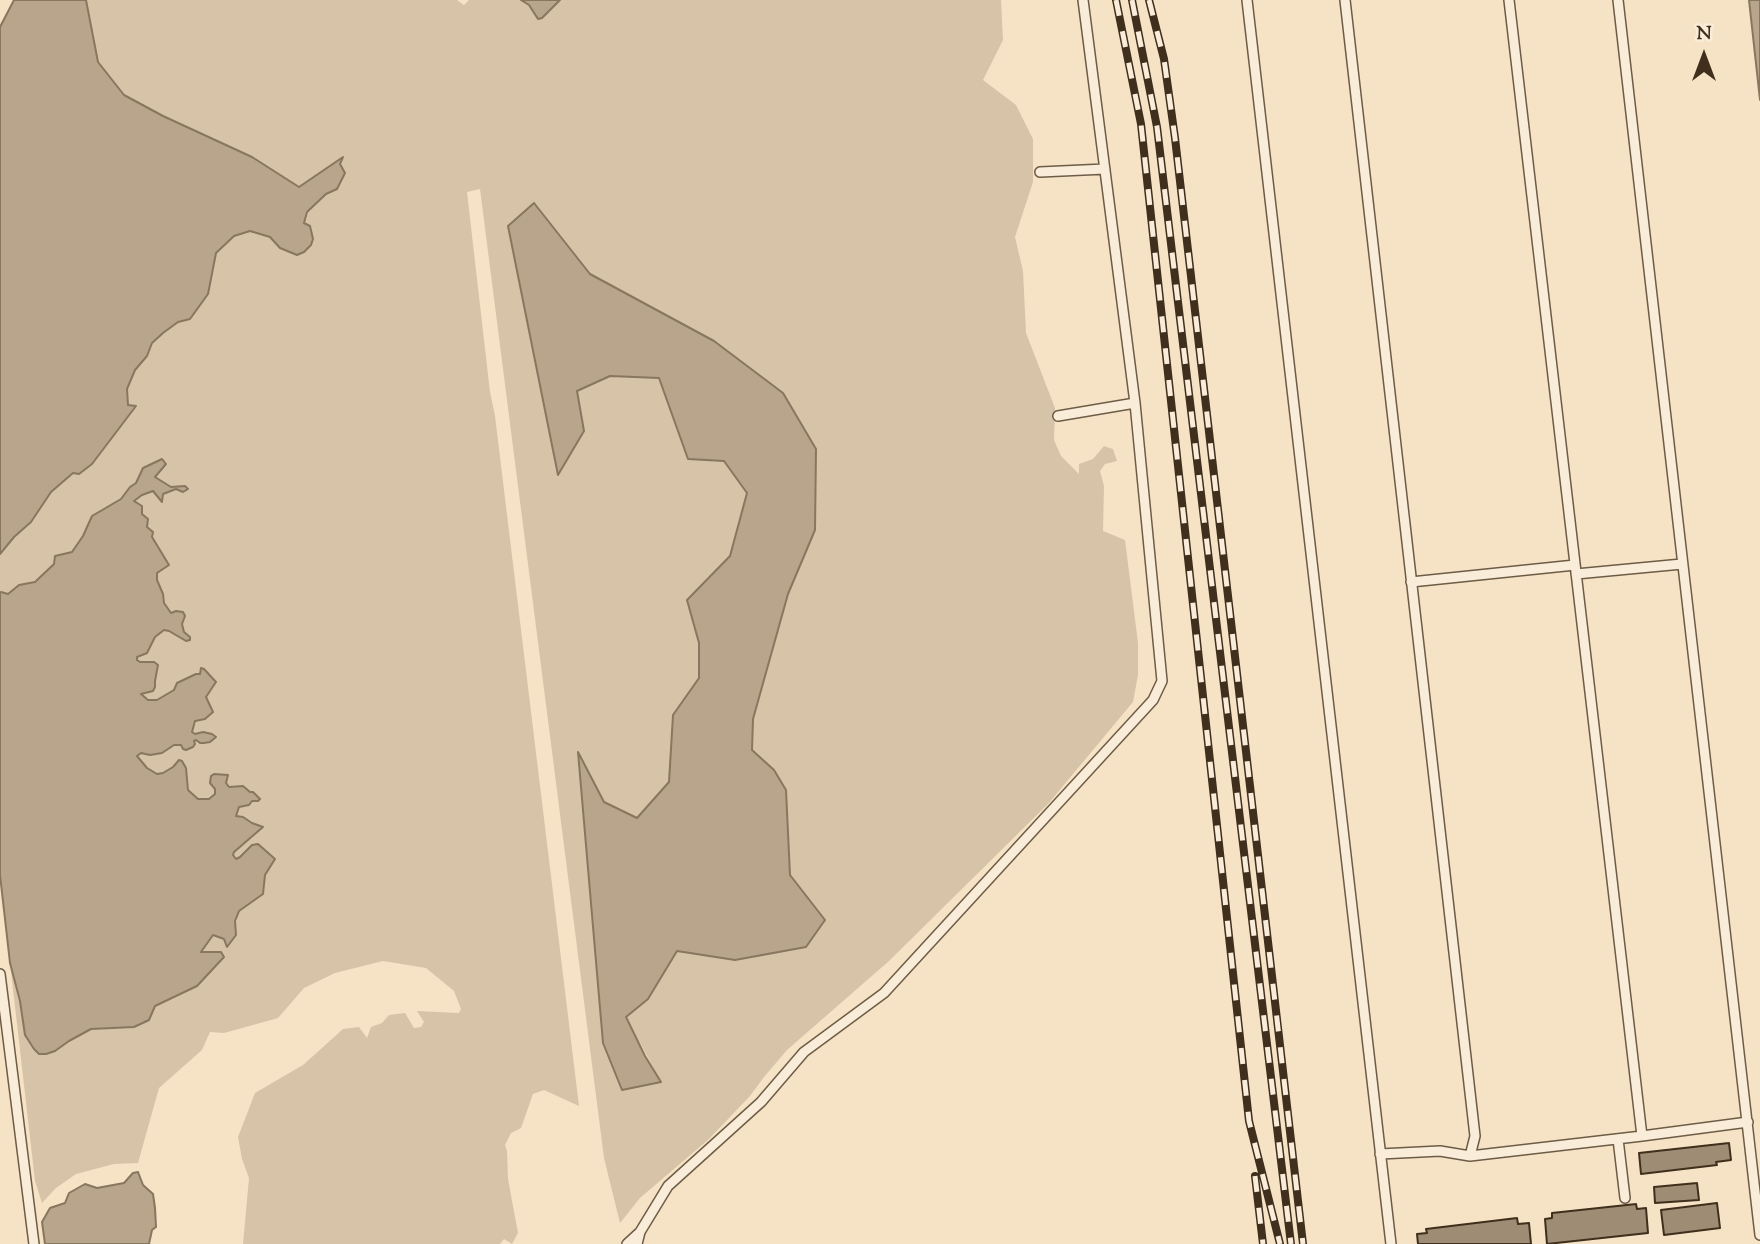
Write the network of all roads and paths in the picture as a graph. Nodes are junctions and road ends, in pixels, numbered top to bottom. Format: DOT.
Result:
graph roads {
  1 [pos="1083,0"];
  2 [pos="1247,0"];
  3 [pos="1345,0"];
  4 [pos="1509,0"];
  5 [pos="1618,0"];
  6 [pos="1105,169"];
  7 [pos="1040,172"];
  8 [pos="1135,403"];
  9 [pos="1058,416"];
  10 [pos="1682,564"];
  11 [pos="1576,570"];
  12 [pos="1411,582"];
  13 [pos="0,974"];
  14 [pos="1748,1122"];
  15 [pos="1642,1136"];
  16 [pos="1618,1139"];
  17 [pos="1380,1154"];
  18 [pos="1470,1156"];
  19 [pos="1625,1198"];
  20 [pos="640,1231"];
  21 [pos="1760,1235"];
  22 [pos="34,1244"];
  23 [pos="627,1244"];
  24 [pos="637,1244"];
  25 [pos="1391,1244"];
  1 -- 6 [label="lane"];
  2 -- 17 [label="lane"];
  3 -- 12 [label="lane"];
  4 -- 11 [label="lane"];
  5 -- 10 [label="lane"];
  6 -- 7 [label="lane"];
  6 -- 8 [label="lane"];
  8 -- 9 [label="lane"];
  8 -- 20 [label="lane"];
  10 -- 11 [label="lane"];
  10 -- 14 [label="lane"];
  11 -- 12 [label="lane"];
  11 -- 15 [label="lane"];
  12 -- 18 [label="lane"];
  13 -- 22 [label="lane"];
  14 -- 15 [label="lane"];
  14 -- 21 [label="lane"];
  15 -- 16 [label="lane"];
  16 -- 18 [label="lane"];
  16 -- 19 [label="lane"];
  17 -- 18 [label="lane"];
  17 -- 25 [label="lane"];
  20 -- 23 [label="lane"];
  20 -- 24 [label="lane"];
}
